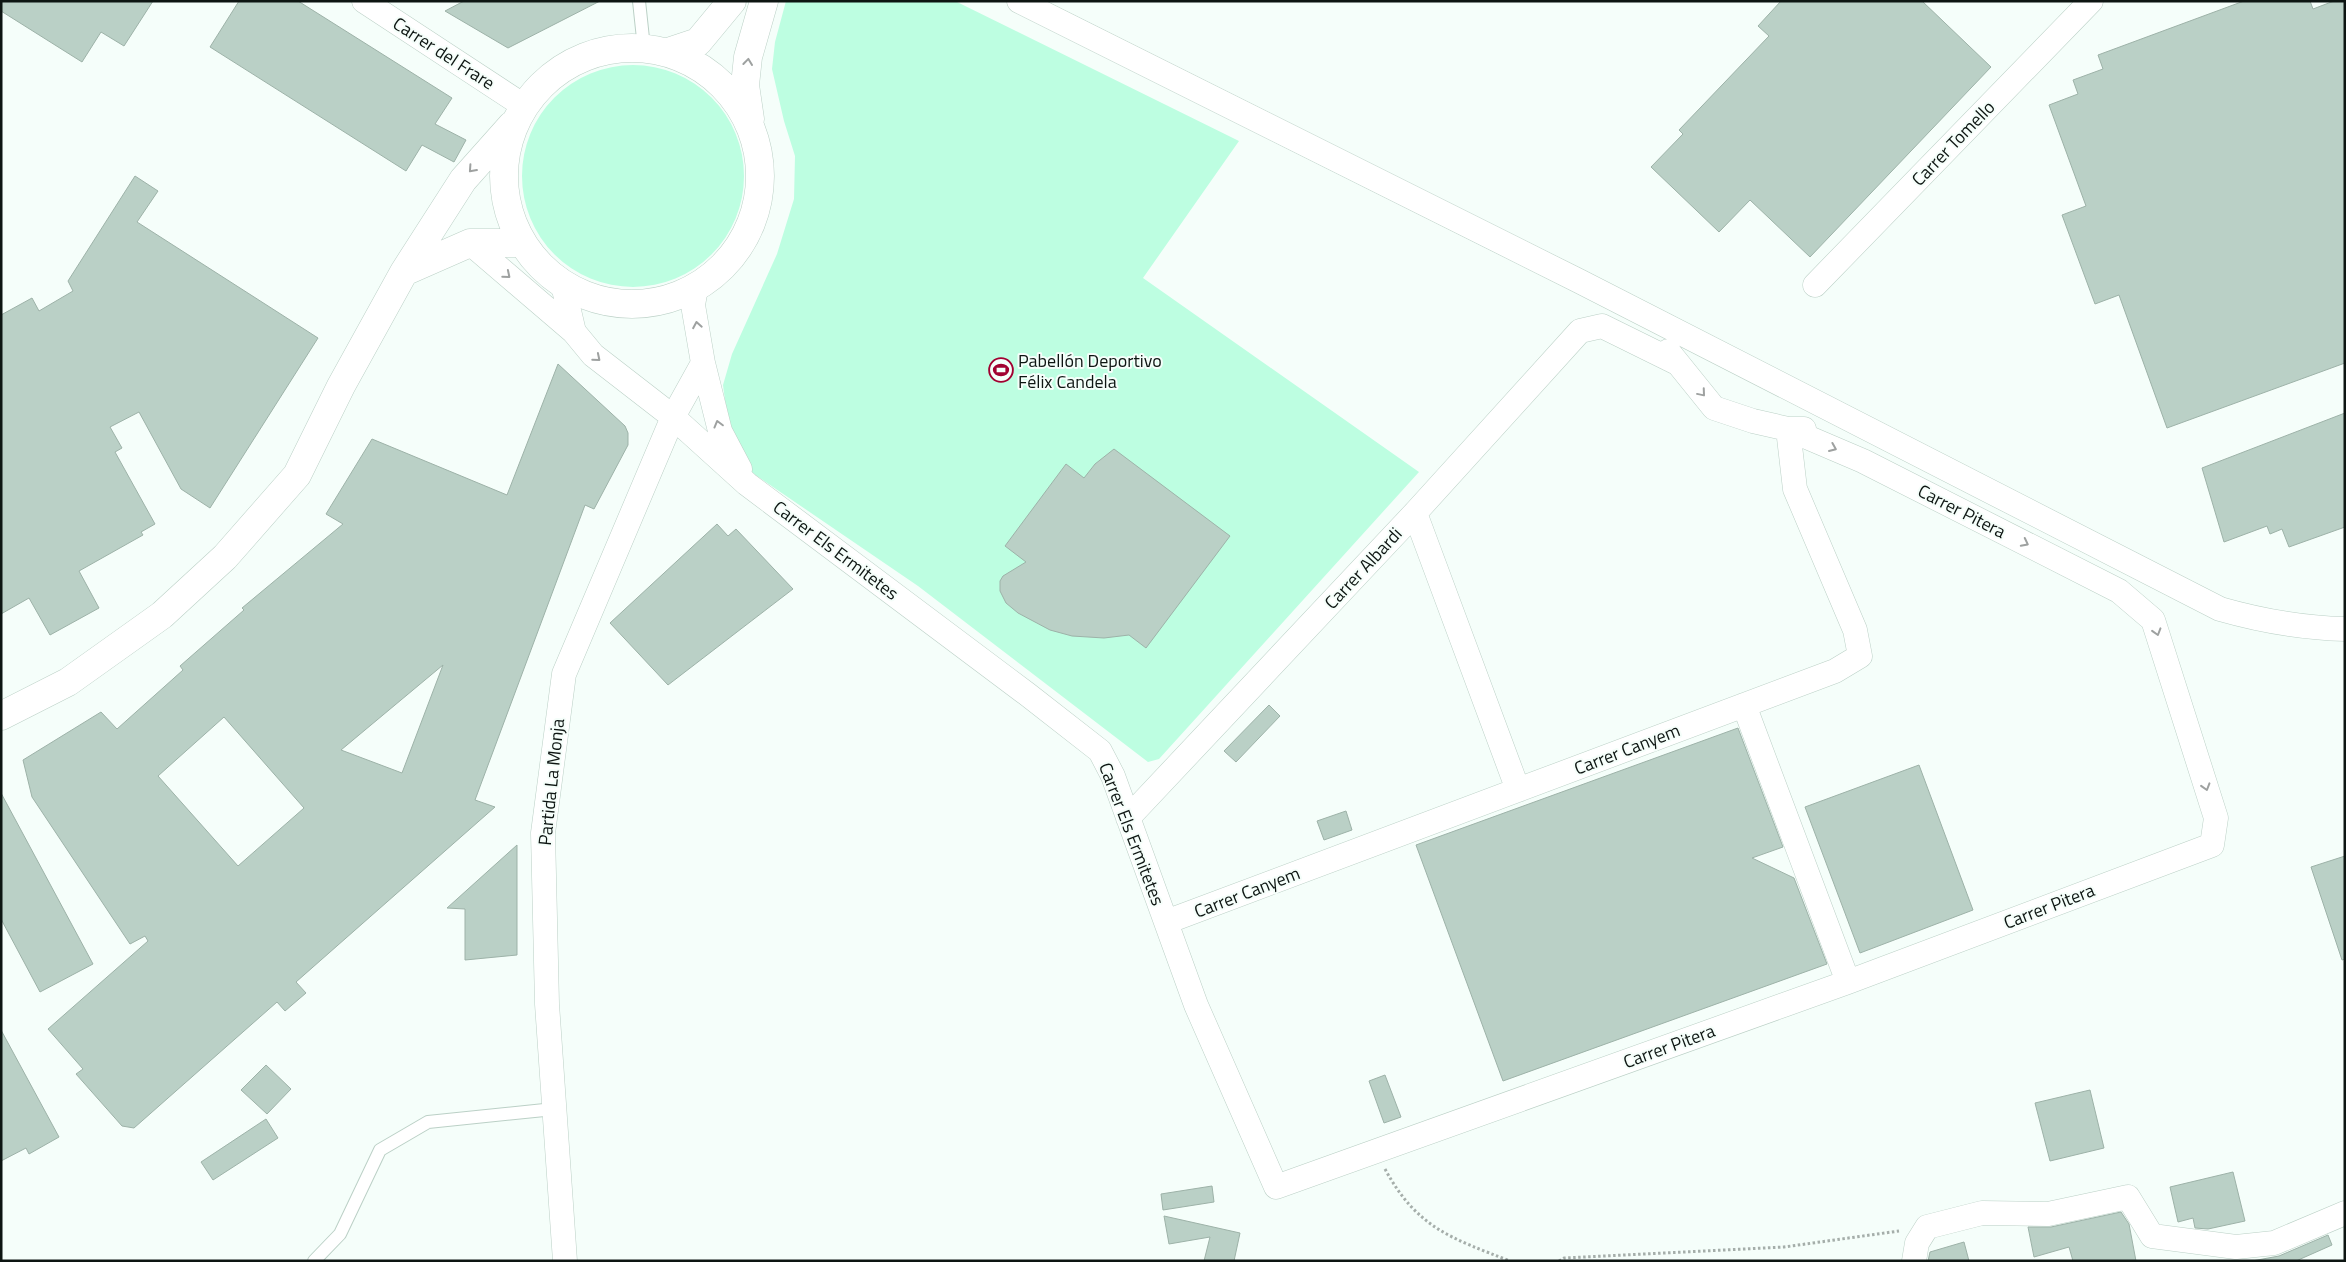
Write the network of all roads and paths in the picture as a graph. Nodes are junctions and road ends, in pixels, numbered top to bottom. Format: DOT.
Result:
graph roads {
  1 [pos="364,1"];
  2 [pos="639,1"];
  3 [pos="764,1"];
  4 [pos="1019,1"];
  5 [pos="2091,1"];
  6 [pos="729,3"];
  7 [pos="656,50"];
  8 [pos="520,113"];
  9 [pos="751,128"];
  10 [pos="522,242"];
  11 [pos="470,243"];
  12 [pos="404,272"];
  13 [pos="563,285"];
  14 [pos="1815,285"];
  15 [pos="696,288"];
  16 [pos="1641,313"];
  17 [pos="574,332"];
  18 [pos="704,363"];
  19 [pos="1677,363"];
  20 [pos="673,417"];
  21 [pos="1866,428"];
  22 [pos="1788,429"];
  23 [pos="747,484"];
  24 [pos="1415,513"];
  25 [pos="2345,629"];
  26 [pos="1744,705"];
  27 [pos="1,716"];
  28 [pos="1518,790"];
  29 [pos="1128,818"];
  30 [pos="1166,922"];
  31 [pos="1848,982"];
  32 [pos="554,1109"];
  33 [pos="1375,1151"];
  34 [pos="1276,1187"];
  35 [pos="2345,1212"];
  36 [pos="1927,1227"];
  37 [pos="314,1261"];
  38 [pos="565,1261"];
  39 [pos="1510,1261"];
  40 [pos="1559,1261"];
  41 [pos="1914,1261"];
  1 -- 8 [label="street, Carrer del Frare"];
  2 -- 7 [label="lane"];
  9 -- 3 [label="street, one-way"];
  4 -- 16 [label="street"];
  5 -- 14 [label="street, Carrer Tomello"];
  6 -- 7 [label="street"];
  7 -- 8 [label="street"];
  7 -- 9 [label="street"];
  8 -- 10 [label="street"];
  8 -- 12 [label="street, one-way"];
  9 -- 15 [label="street"];
  10 -- 11 [label="street"];
  10 -- 13 [label="street"];
  11 -- 12 [label="street"];
  11 -- 17 [label="street, one-way"];
  12 -- 27 [label="street"];
  13 -- 15 [label="street"];
  13 -- 17 [label="street, Carrer Els Ermitetes"];
  18 -- 15 [label="street, Carrer Els Ermitetes, one-way"];
  16 -- 19 [label="street"];
  16 -- 21 [label="street"];
  17 -- 20 [label="street, Carrer Els Ermitetes, one-way"];
  18 -- 20 [label="street, Partida La Monja"];
  23 -- 18 [label="street, Carrer Els Ermitetes, one-way"];
  19 -- 22 [label="street, one-way"];
  19 -- 24 [label="street, Carrer Albardi"];
  20 -- 23 [label="street, Carrer Els Ermitetes"];
  20 -- 32 [label="street, Partida La Monja"];
  21 -- 22 [label="street"];
  21 -- 25 [label="street"];
  22 -- 26 [label="street, Carrer Canyem"];
  22 -- 31 [label="street, Carrer Pitera, one-way"];
  23 -- 29 [label="street, Carrer Els Ermitetes"];
  24 -- 28 [label="street"];
  24 -- 29 [label="street, Carrer Albardi"];
  26 -- 28 [label="street, Carrer Canyem"];
  26 -- 31 [label="street"];
  28 -- 30 [label="street, Carrer Canyem"];
  29 -- 30 [label="street, Carrer Els Ermitetes"];
  30 -- 34 [label="street, Carrer Els Ermitetes"];
  31 -- 33 [label="street, Carrer Pitera"];
  32 -- 37 [label="lane"];
  32 -- 38 [label="street, Partida La Monja"];
  33 -- 34 [label="street, Carrer Pitera"];
  33 -- 39 [label="path"];
  35 -- 36 [label="street"];
  36 -- 40 [label="path"];
  36 -- 41 [label="street"];
}
